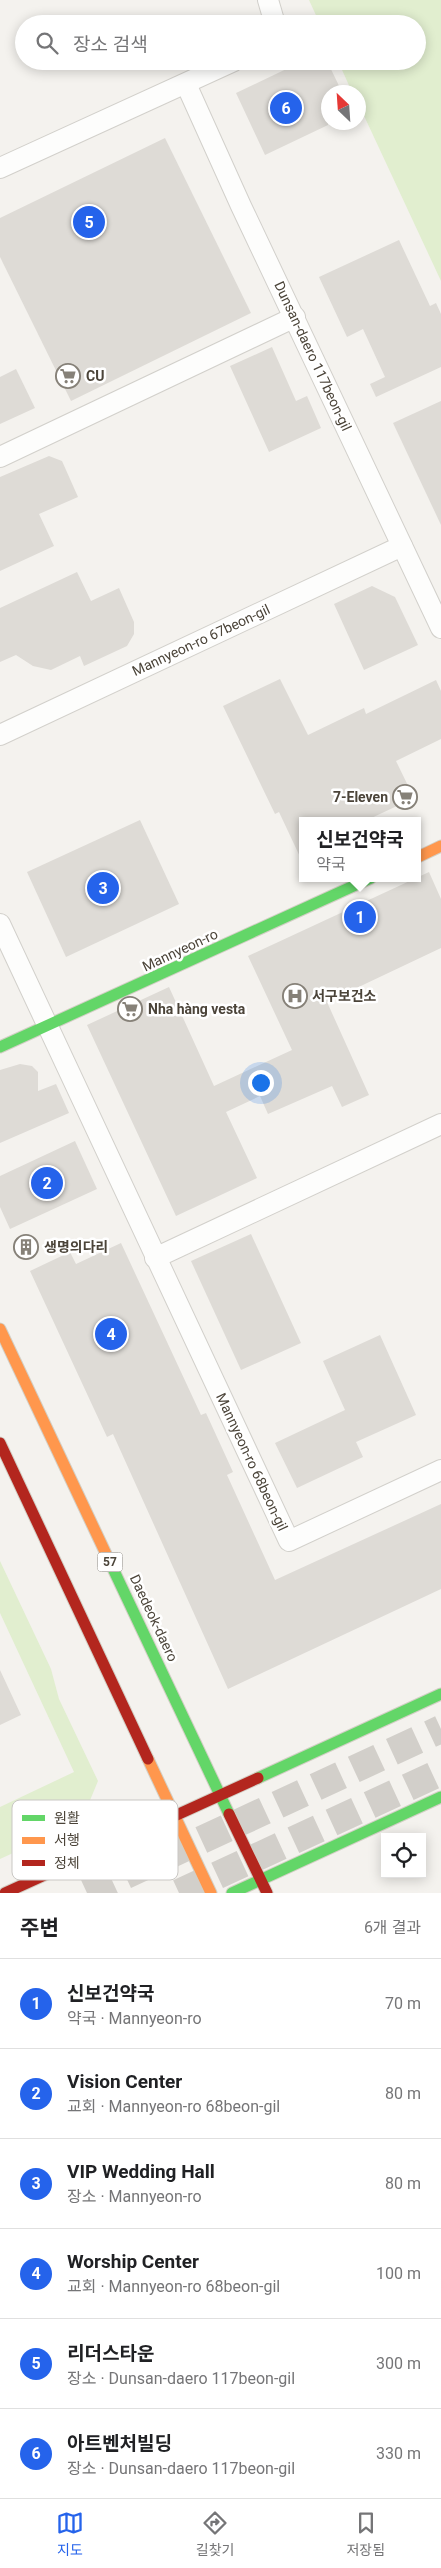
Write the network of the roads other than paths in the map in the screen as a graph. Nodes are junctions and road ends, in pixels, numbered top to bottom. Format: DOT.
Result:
graph roads {
  1 [pos="268,0"];
  2 [pos="272,15"];
  3 [pos="215,70"];
  4 [pos="186,84"];
  5 [pos="0,168"];
  6 [pos="295,317"];
  7 [pos="0,457"];
  8 [pos="402,546"];
  9 [pos="441,628"];
  10 [pos="0,735"];
  11 [pos="441,846"];
  12 [pos="421,856"];
  13 [pos="362,882"];
  14 [pos="0,924"];
  15 [pos="49,1026"];
  16 [pos="0,1047"];
  17 [pos="441,1124"];
  18 [pos="156,1258"];
  19 [pos="0,1329"];
  20 [pos="0,1443"];
  21 [pos="441,1470"];
  22 [pos="441,1694"];
  23 [pos="221,1795"];
  24 [pos="441,1797"];
  25 [pos="167,1800"];
  26 [pos="178,1815"];
  27 [pos="178,1822"];
  28 [pos="261,1879"];
  29 [pos="34,1880"];
  30 [pos="5,1893"];
  31 [pos="211,1893"];
  32 [pos="232,1893"];
  33 [pos="267,1893"];
  1 -- 2 [label="street"];
  3 -- 4 [label="street"];
  4 -- 5 [label="street"];
  4 -- 6 [label="street, Dunsan-daero 117beon-gil"];
  6 -- 7 [label="street"];
  6 -- 8 [label="street, Dunsan-daero 117beon-gil"];
  8 -- 9 [label="street, Dunsan-daero 117beon-gil"];
  8 -- 10 [label="street, Mannyeon-ro 67beon-gil"];
  11 -- 12 [label="main road"];
  13 -- 15 [label="main road, Mannyeon-ro"];
  14 -- 15 [label="street"];
  15 -- 16 [label="main road, Mannyeon-ro"];
  15 -- 18 [label="street, Mannyeon-ro 68beon-gil"];
  17 -- 18 [label="street"];
  18 -- 21 [label="street, Mannyeon-ro 68beon-gil"];
  19 -- 23 [label="main road, Daedeok-daero / 57"];
  20 -- 25 [label="main road"];
  22 -- 23 [label="main road"];
  23 -- 26 [label="main road"];
  23 -- 28 [label="main road, Daedeok-daero / 57"];
  24 -- 28 [label="main road"];
  27 -- 31 [label="main road"];
  28 -- 32 [label="main road"];
  28 -- 33 [label="main road, Daedeok-daero / 57"];
  29 -- 30 [label="main road"];
}
